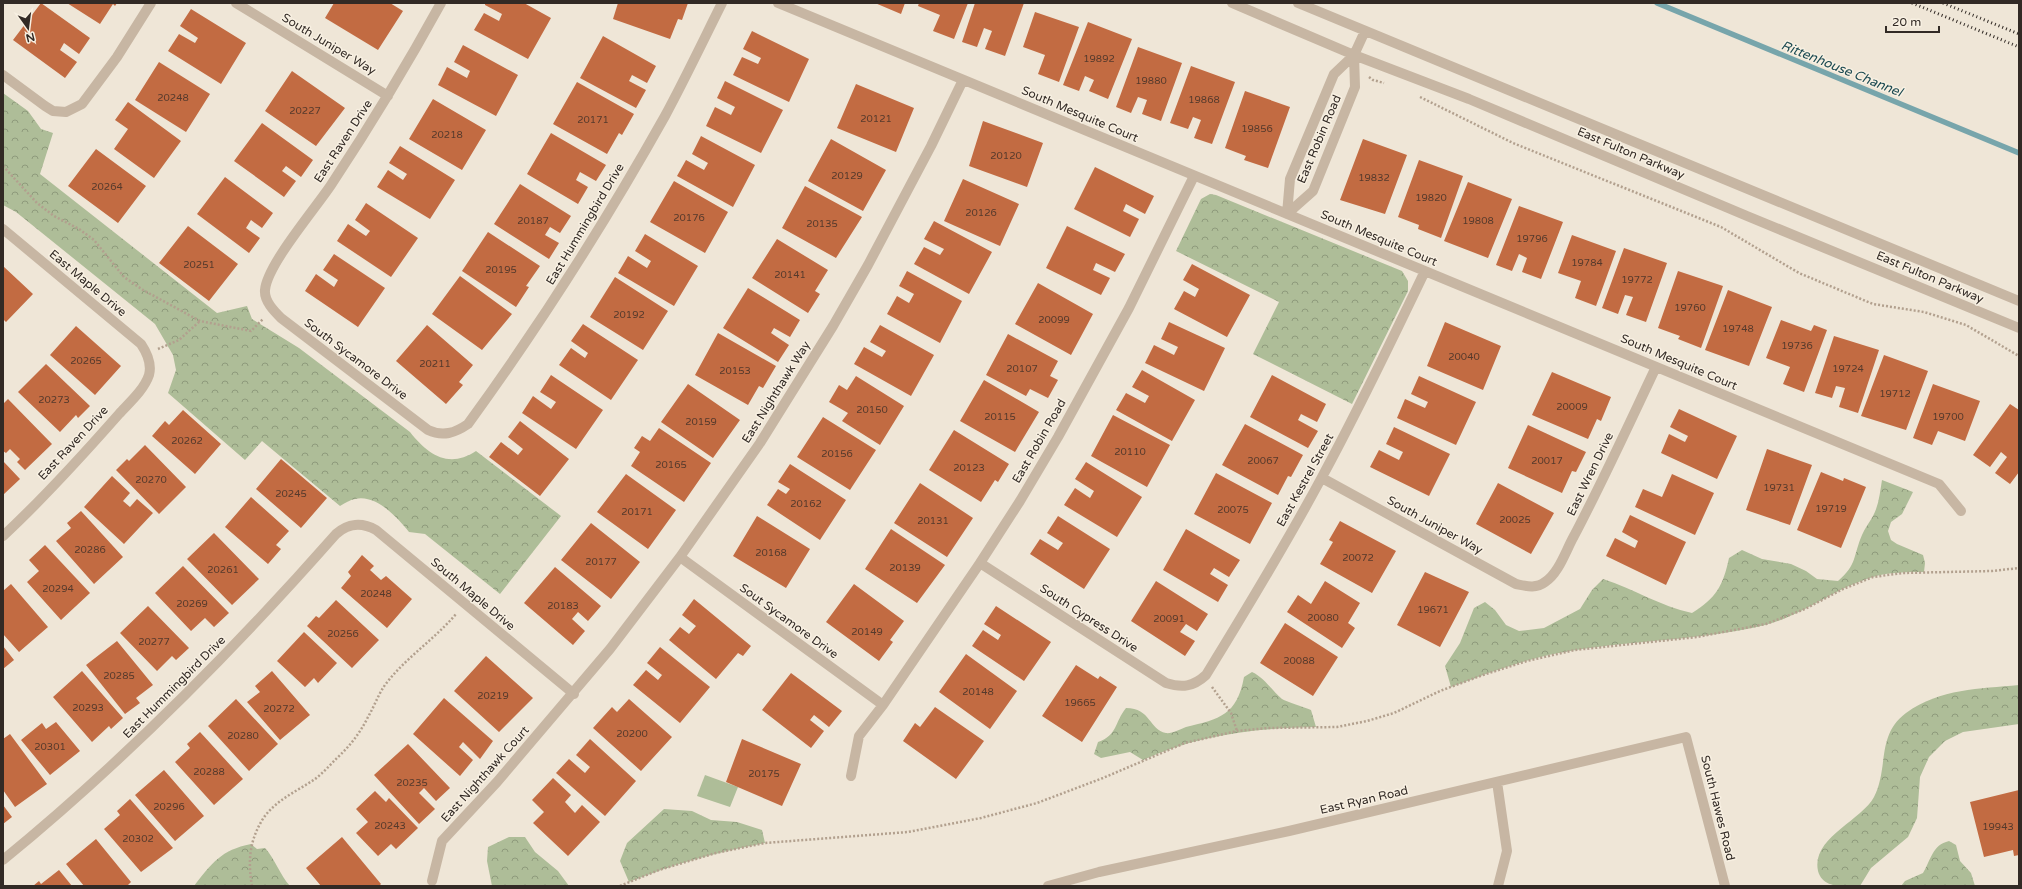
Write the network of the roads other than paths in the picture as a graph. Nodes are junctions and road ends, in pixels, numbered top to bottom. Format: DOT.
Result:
graph roads {
  1 [pos="151,3"];
  2 [pos="236,3"];
  3 [pos="441,3"];
  4 [pos="722,3"];
  5 [pos="778,3"];
  6 [pos="1232,3"];
  7 [pos="1298,3"];
  8 [pos="1365,31"];
  9 [pos="1354,54"];
  10 [pos="3,75"];
  11 [pos="963,80"];
  12 [pos="388,96"];
  13 [pos="1194,176"];
  14 [pos="1287,214"];
  15 [pos="3,229"];
  16 [pos="1425,271"];
  17 [pos="265,291"];
  18 [pos="2019,301"];
  19 [pos="2019,328"];
  20 [pos="148,357"];
  21 [pos="1656,367"];
  22 [pos="443,434"];
  23 [pos="1322,478"];
  24 [pos="1961,511"];
  25 [pos="352,524"];
  26 [pos="3,536"];
  27 [pos="680,557"];
  28 [pos="980,563"];
  29 [pos="1538,586"];
  30 [pos="1188,686"];
  31 [pos="574,694"];
  32 [pos="883,705"];
  33 [pos="1686,736"];
  34 [pos="851,776"];
  35 [pos="1497,782"];
  36 [pos="3,860"];
  37 [pos="432,881"];
  38 [pos="1048,886"];
  39 [pos="1498,886"];
  40 [pos="1724,886"];
  1 -- 10 [label="street"];
  2 -- 12 [label="street, South Juniper Way"];
  3 -- 12 [label="street, East Raven Drive"];
  4 -- 22 [label="street, East Hummingbird Drive"];
  5 -- 11 [label="street, South Mesquite Court"];
  6 -- 9 [label="street, East Fulton Parkway"];
  7 -- 8 [label="street, East Fulton Parkway"];
  8 -- 9 [label="street, East Robin Road"];
  8 -- 18 [label="street, East Fulton Parkway"];
  9 -- 14 [label="street, East Robin Road"];
  9 -- 14 [label="street, East Robin Road"];
  9 -- 19 [label="street, East Fulton Parkway"];
  11 -- 13 [label="street, South Mesquite Court"];
  11 -- 27 [label="street, East Nighthawk Way"];
  12 -- 17 [label="street, East Raven Drive"];
  13 -- 14 [label="street, South Mesquite Court"];
  13 -- 28 [label="street, East Robin Road"];
  14 -- 16 [label="street, South Mesquite Court"];
  15 -- 20 [label="street, East Maple Drive"];
  16 -- 21 [label="street, South Mesquite Court"];
  16 -- 23 [label="street, East Kestrel Street"];
  17 -- 22 [label="street, South Sycamore Drive"];
  20 -- 26 [label="street, East Raven Drive"];
  21 -- 24 [label="street, South Mesquite Court"];
  21 -- 29 [label="street, East Wren Drive"];
  23 -- 29 [label="street, South Juniper Way"];
  23 -- 30 [label="street, East Kestrel Street"];
  25 -- 31 [label="street, South Maple Drive"];
  25 -- 36 [label="street, East Hummingbird Drive"];
  27 -- 31 [label="street, East Nighthawk Way"];
  27 -- 32 [label="street, Sout Sycamore Drive"];
  28 -- 30 [label="street, South Cypress Drive"];
  28 -- 32 [label="street, East Robin Road"];
  31 -- 37 [label="street, East Nighthawk Court"];
  32 -- 34 [label="street, East Robin Road"];
  33 -- 35 [label="street, East Ryan Road"];
  33 -- 40 [label="street, South Hawes Road"];
  35 -- 38 [label="street, East Ryan Road"];
  35 -- 39 [label="street"];
}
